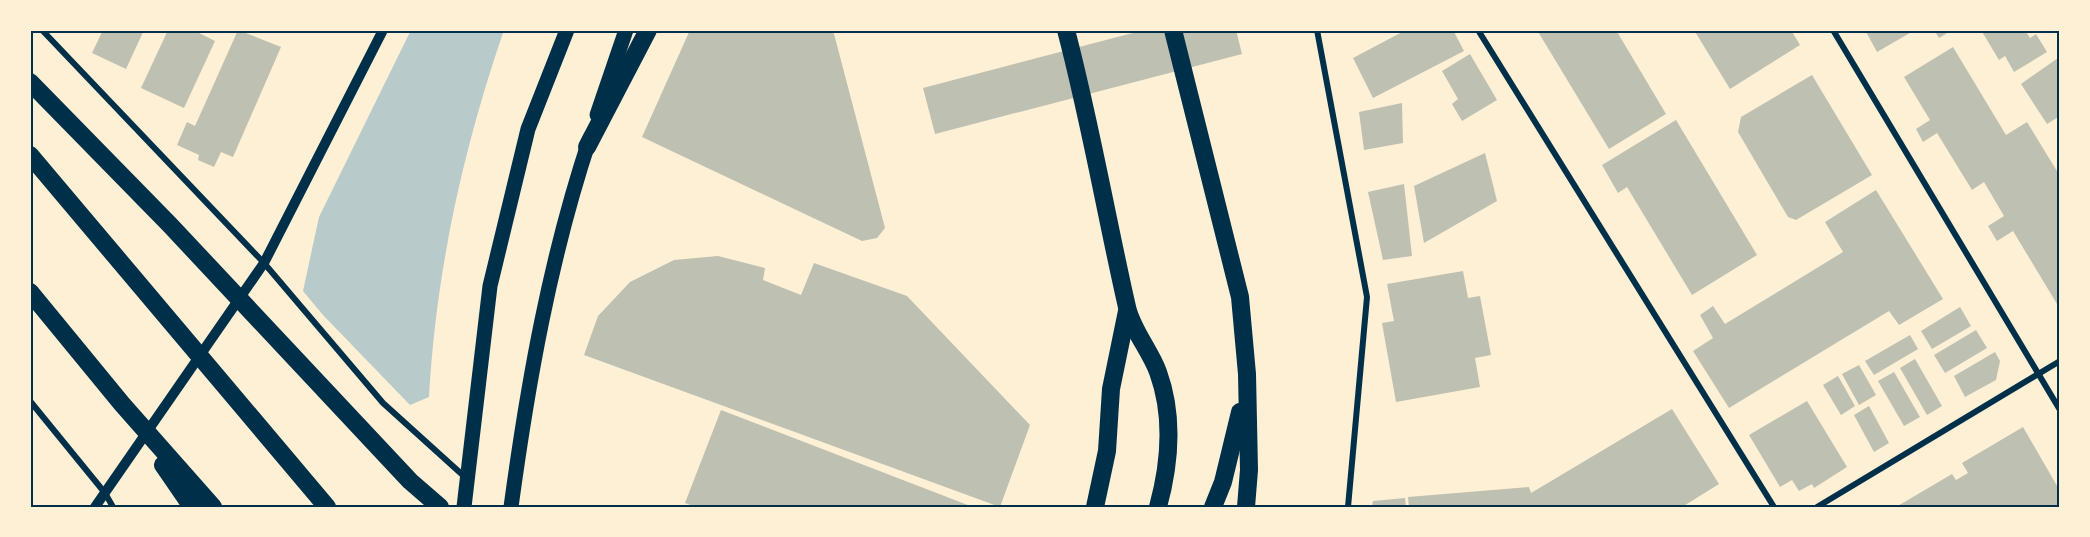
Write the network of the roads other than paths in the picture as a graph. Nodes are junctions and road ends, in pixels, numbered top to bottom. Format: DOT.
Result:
graph roads {
  1 [pos="42,30"];
  2 [pos="382,30"];
  3 [pos="567,30"];
  4 [pos="627,30"];
  5 [pos="648,30"];
  6 [pos="1066,30"];
  7 [pos="1173,30"];
  8 [pos="1317,30"];
  9 [pos="1478,30"];
  10 [pos="1833,30"];
  11 [pos="30,82"];
  12 [pos="587,147"];
  13 [pos="30,155"];
  14 [pos="264,263"];
  15 [pos="30,292"];
  16 [pos="1127,310"];
  17 [pos="2060,361"];
  18 [pos="1246,374"];
  19 [pos="2039,374"];
  20 [pos="30,401"];
  21 [pos="122,404"];
  22 [pos="2060,410"];
  23 [pos="467,479"];
  24 [pos="105,494"];
  25 [pos="96,507"];
  26 [pos="113,507"];
  27 [pos="192,507"];
  28 [pos="213,507"];
  29 [pos="327,507"];
  30 [pos="440,507"];
  31 [pos="464,507"];
  32 [pos="511,507"];
  33 [pos="1095,507"];
  34 [pos="1158,507"];
  35 [pos="1213,507"];
  36 [pos="1246,507"];
  37 [pos="1348,507"];
  38 [pos="1774,507"];
  39 [pos="1816,507"];
  1 -- 14 [label="street"];
  2 -- 14 [label="street"];
  3 -- 23 [label="main road"];
  4 -- 12 [label="main road"];
  5 -- 12 [label="highway"];
  6 -- 16 [label="highway"];
  7 -- 18 [label="highway"];
  8 -- 37 [label="street"];
  9 -- 38 [label="street"];
  10 -- 19 [label="street"];
  11 -- 30 [label="highway"];
  12 -- 32 [label="main road"];
  13 -- 29 [label="highway"];
  14 -- 23 [label="street"];
  14 -- 24 [label="street"];
  15 -- 21 [label="highway"];
  16 -- 33 [label="highway"];
  16 -- 34 [label="highway"];
  17 -- 19 [label="street"];
  18 -- 35 [label="highway"];
  18 -- 36 [label="highway"];
  19 -- 22 [label="street"];
  19 -- 39 [label="street"];
  20 -- 24 [label="street"];
  21 -- 27 [label="highway"];
  21 -- 28 [label="highway"];
  23 -- 31 [label="main road"];
  24 -- 25 [label="street"];
  24 -- 26 [label="street"];
}
